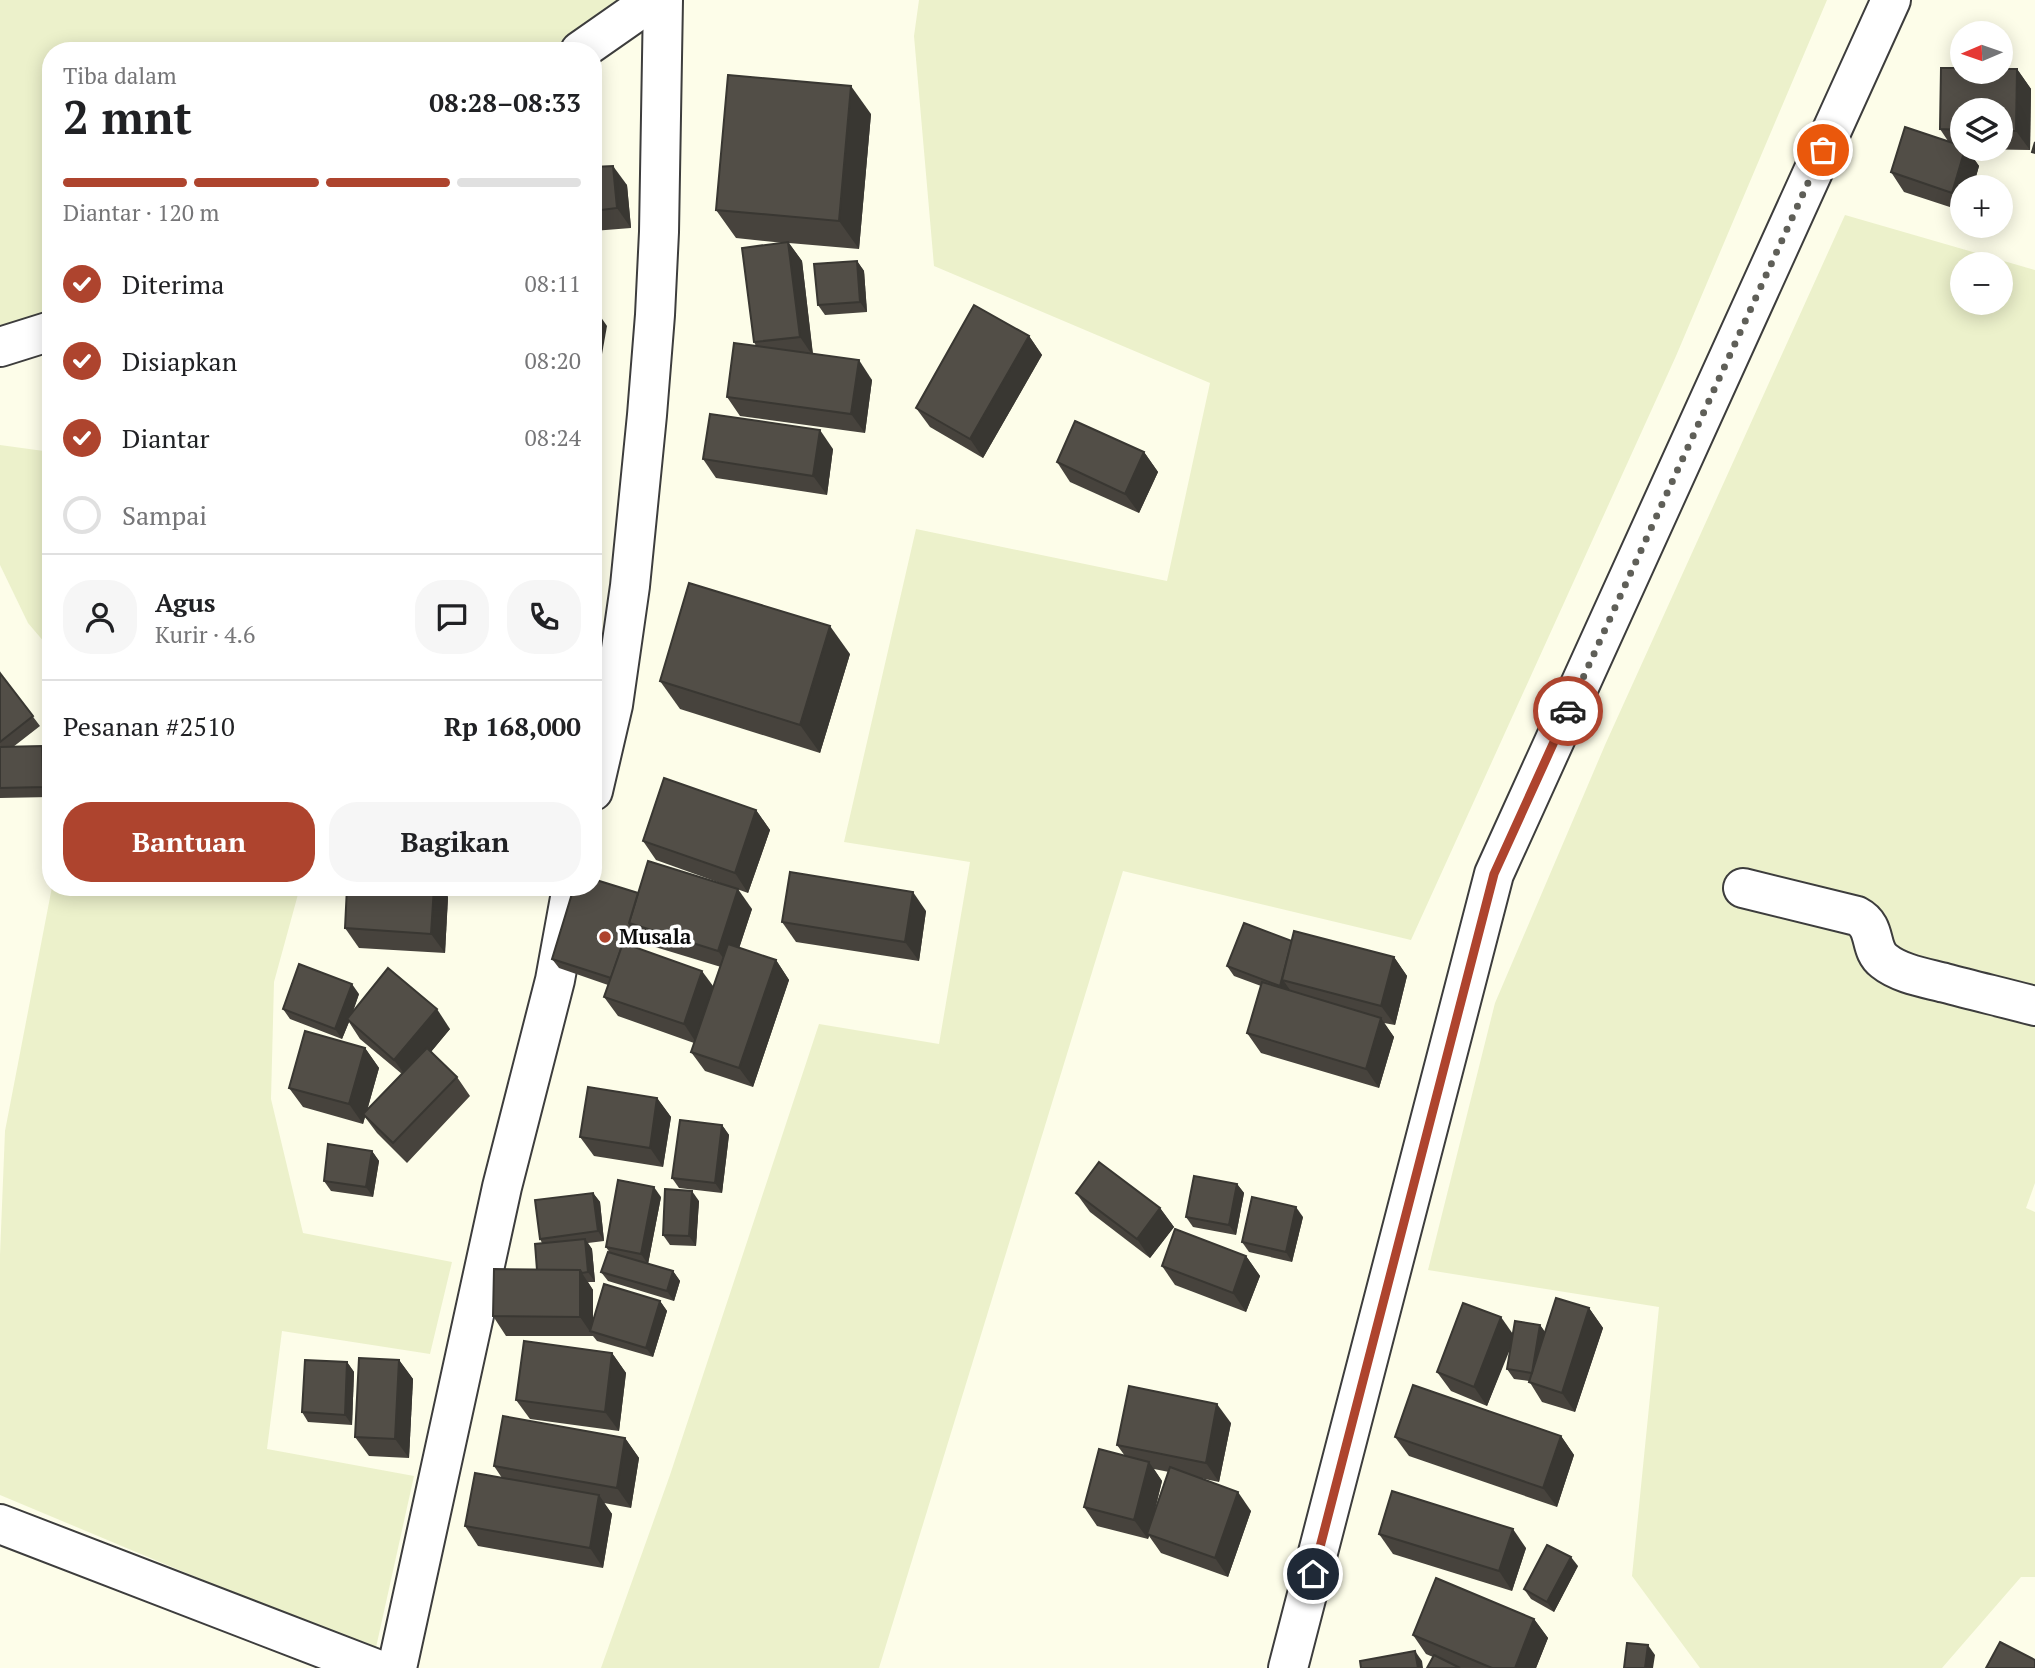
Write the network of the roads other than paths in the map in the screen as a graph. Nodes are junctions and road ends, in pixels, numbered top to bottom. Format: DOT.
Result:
graph roads {
  1 [pos="653,0"];
  2 [pos="663,0"];
  3 [pos="1891,0"];
  4 [pos="593,42"];
  5 [pos="42,334"];
  6 [pos="0,347"];
  7 [pos="602,752"];
  8 [pos="1743,888"];
  9 [pos="570,896"];
  10 [pos="2035,1006"];
  11 [pos="0,1524"];
  12 [pos="374,1668"];
  13 [pos="397,1668"];
  14 [pos="1288,1668"];
  1 -- 4 [label="street"];
  2 -- 7 [label="street"];
  3 -- 14 [label="street"];
  5 -- 6 [label="street"];
  8 -- 10 [label="street"];
  9 -- 13 [label="street"];
  11 -- 12 [label="street"];
}
